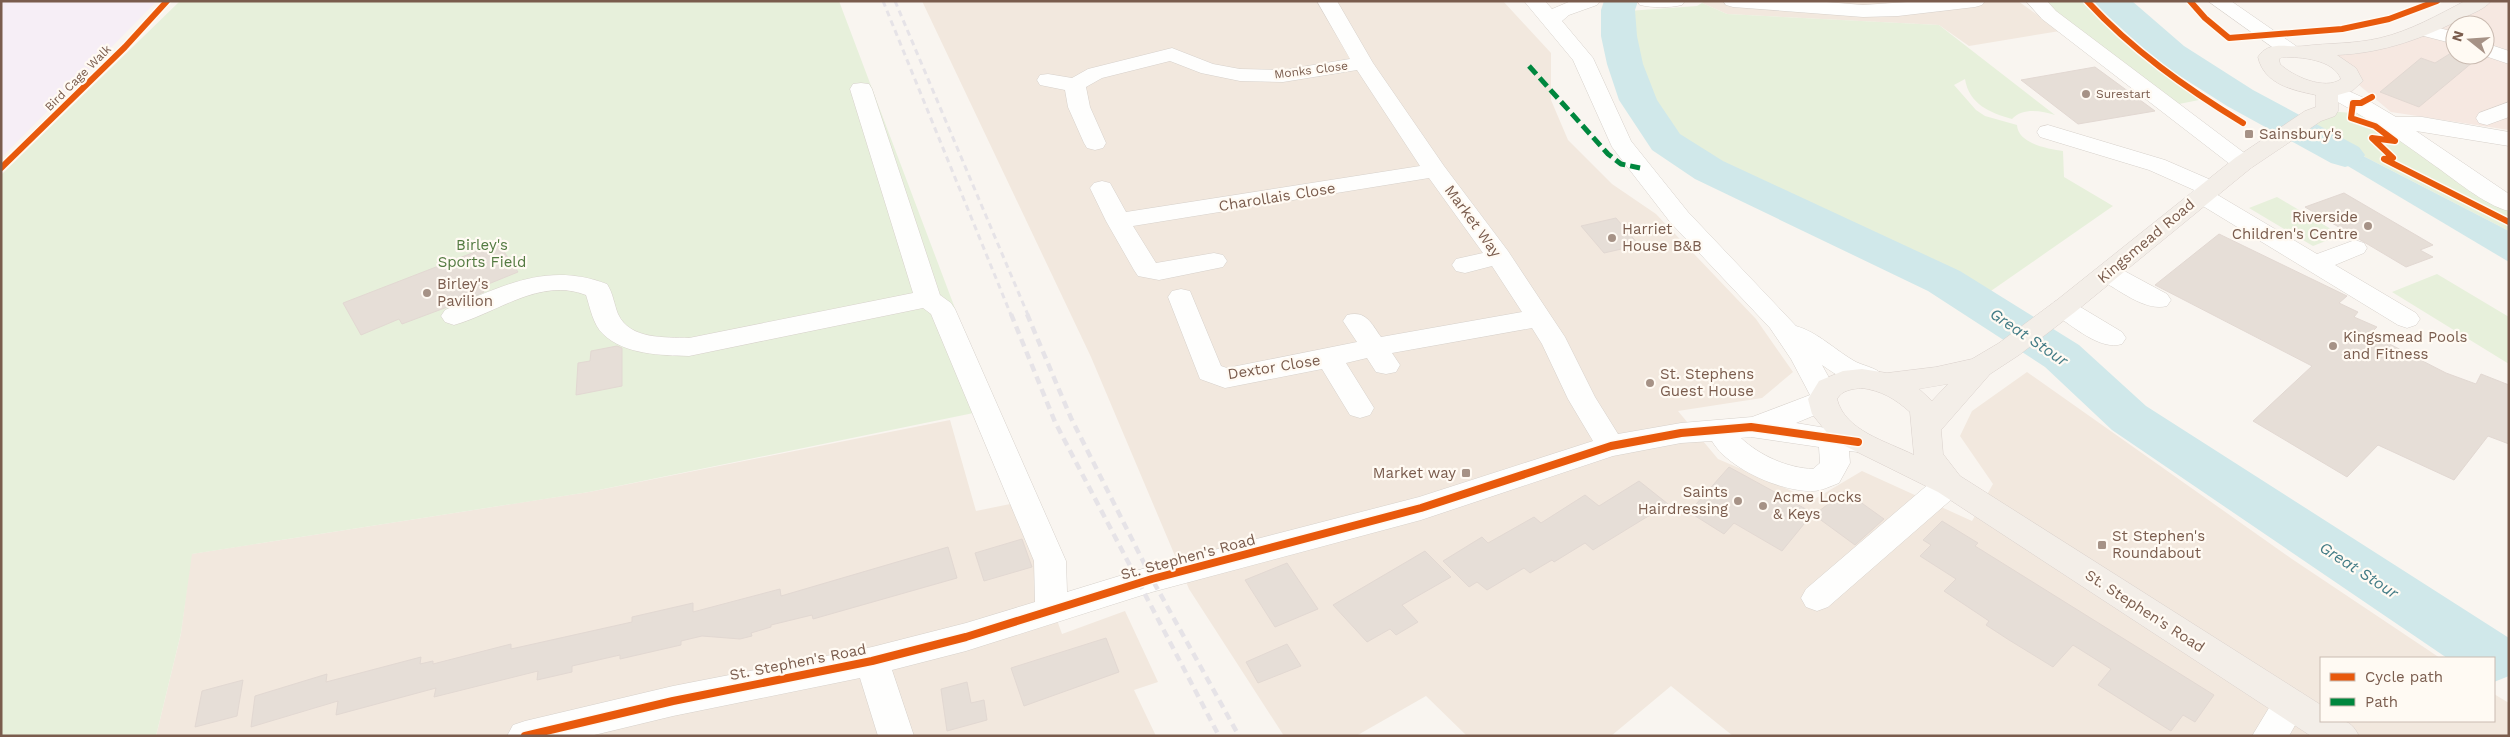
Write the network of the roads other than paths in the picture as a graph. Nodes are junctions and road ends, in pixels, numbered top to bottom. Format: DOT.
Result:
graph roads {
  1 [pos="1327,1"];
  2 [pos="1534,1"];
  3 [pos="1590,1"];
  4 [pos="1647,1"];
  5 [pos="1675,1"];
  6 [pos="1733,1"];
  7 [pos="1975,1"];
  8 [pos="2036,1"];
  9 [pos="2214,1"];
  10 [pos="2218,1"];
  11 [pos="2481,1"];
  12 [pos="1653,2"];
  13 [pos="1936,4"];
  14 [pos="1550,7"];
  15 [pos="2423,30"];
  16 [pos="2445,36"];
  17 [pos="2379,44"];
  18 [pos="2295,51"];
  19 [pos="2495,53"];
  20 [pos="2268,57"];
  21 [pos="2509,58"];
  22 [pos="1363,63"];
  23 [pos="1048,80"];
  24 [pos="1075,85"];
  25 [pos="861,89"];
  26 [pos="2330,96"];
  27 [pos="2509,109"];
  28 [pos="2487,118"];
  29 [pos="2396,125"];
  30 [pos="2048,132"];
  31 [pos="2509,139"];
  32 [pos="1095,143"];
  33 [pos="2243,163"];
  34 [pos="1435,170"];
  35 [pos="1102,188"];
  36 [pos="2498,191"];
  37 [pos="2205,192"];
  38 [pos="2509,204"];
  39 [pos="1118,221"];
  40 [pos="2355,248"];
  41 [pos="1499,257"];
  42 [pos="1214,260"];
  43 [pos="2317,263"];
  44 [pos="1465,265"];
  45 [pos="2108,273"];
  46 [pos="1181,297"];
  47 [pos="928,299"];
  48 [pos="2158,300"];
  49 [pos="2063,308"];
  50 [pos="454,316"];
  51 [pos="1539,318"];
  52 [pos="2407,319"];
  53 [pos="1356,322"];
  54 [pos="1779,322"];
  55 [pos="2113,338"];
  56 [pos="1380,356"];
  57 [pos="1329,358"];
  58 [pos="1980,367"];
  59 [pos="1879,381"];
  60 [pos="1823,397"];
  61 [pos="1360,408"];
  62 [pos="1736,428"];
  63 [pos="1927,430"];
  64 [pos="1854,442"];
  65 [pos="1611,446"];
  66 [pos="1949,484"];
  67 [pos="1817,598"];
  68 [pos="1052,611"];
  69 [pos="872,661"];
  70 [pos="2290,704"];
  71 [pos="525,736"];
  72 [pos="896,736"];
  73 [pos="2270,736"];
  74 [pos="2341,736"];
  1 -- 22 [label="street, Market Way"];
  2 -- 14 [label="street"];
  3 -- 14 [label="street"];
  4 -- 12 [label="street"];
  5 -- 12 [label="street"];
  6 -- 13 [label="street"];
  7 -- 13 [label="street"];
  8 -- 33 [label="street"];
  9 -- 20 [label="street"];
  10 -- 18 [label="street"];
  11 -- 15 [label="main road, Kingsmead Road"];
  14 -- 54 [label="street"];
  15 -- 16 [label="street"];
  15 -- 17 [label="main road, Kingsmead Road"];
  17 -- 18 [label="main road, Kingsmead Road"];
  17 -- 26 [label="main road, Kingsmead Road"];
  18 -- 20 [label="main road, Kingsmead Road"];
  18 -- 26 [label="main road"];
  19 -- 21 [label="street"];
  20 -- 26 [label="main road"];
  22 -- 24 [label="street, Monks Close"];
  22 -- 34 [label="street, Market Way"];
  23 -- 24 [label="street"];
  24 -- 32 [label="street"];
  25 -- 47 [label="street"];
  26 -- 29 [label="street"];
  26 -- 29 [label="street"];
  26 -- 33 [label="main road, Kingsmead Road"];
  27 -- 28 [label="street"];
  29 -- 31 [label="street"];
  29 -- 36 [label="street"];
  30 -- 37 [label="street"];
  33 -- 37 [label="main road, Kingsmead Road"];
  34 -- 39 [label="street, Charollais Close"];
  34 -- 41 [label="street, Market Way"];
  35 -- 39 [label="street"];
  36 -- 38 [label="street"];
  37 -- 43 [label="street"];
  37 -- 45 [label="main road, Kingsmead Road"];
  39 -- 42 [label="street"];
  40 -- 43 [label="street"];
  41 -- 44 [label="street"];
  41 -- 51 [label="street, Market Way"];
  43 -- 52 [label="street"];
  45 -- 48 [label="street"];
  45 -- 49 [label="main road, Kingsmead Road"];
  46 -- 57 [label="street, Dextor Close"];
  47 -- 50 [label="street"];
  47 -- 68 [label="street"];
  49 -- 55 [label="street"];
  49 -- 58 [label="main road, Kingsmead Road"];
  51 -- 56 [label="street, Dextor Close"];
  51 -- 65 [label="street, Market Way"];
  53 -- 56 [label="street"];
  54 -- 59 [label="street"];
  54 -- 60 [label="street"];
  56 -- 57 [label="street, Dextor Close"];
  57 -- 61 [label="street, Dextor Close"];
  58 -- 59 [label="main road, Kingsmead Road"];
  58 -- 63 [label="main road, Kingsmead Road"];
  59 -- 60 [label="main road, St. Stephen's Road"];
  59 -- 63 [label="main road, St. Stephen's Road"];
  60 -- 62 [label="street, St. Stephen's Road"];
  60 -- 64 [label="main road, St. Stephen's Road"];
  62 -- 64 [label="street, St. Stephen's Road"];
  62 -- 64 [label="street"];
  62 -- 65 [label="street, St. Stephen's Road"];
  63 -- 64 [label="main road, St. Stephen's Road"];
  63 -- 66 [label="main road, St. Stephen's Road"];
  64 -- 66 [label="main road, St. Stephen's Road"];
  65 -- 68 [label="street, St. Stephen's Road"];
  66 -- 67 [label="street"];
  66 -- 70 [label="main road, St. Stephen's Road"];
  68 -- 69 [label="street, St. Stephen's Road"];
  69 -- 71 [label="street, St. Stephen's Road"];
  69 -- 72 [label="street"];
  70 -- 73 [label="street"];
  70 -- 74 [label="main road, St. Stephen's Road"];
}
